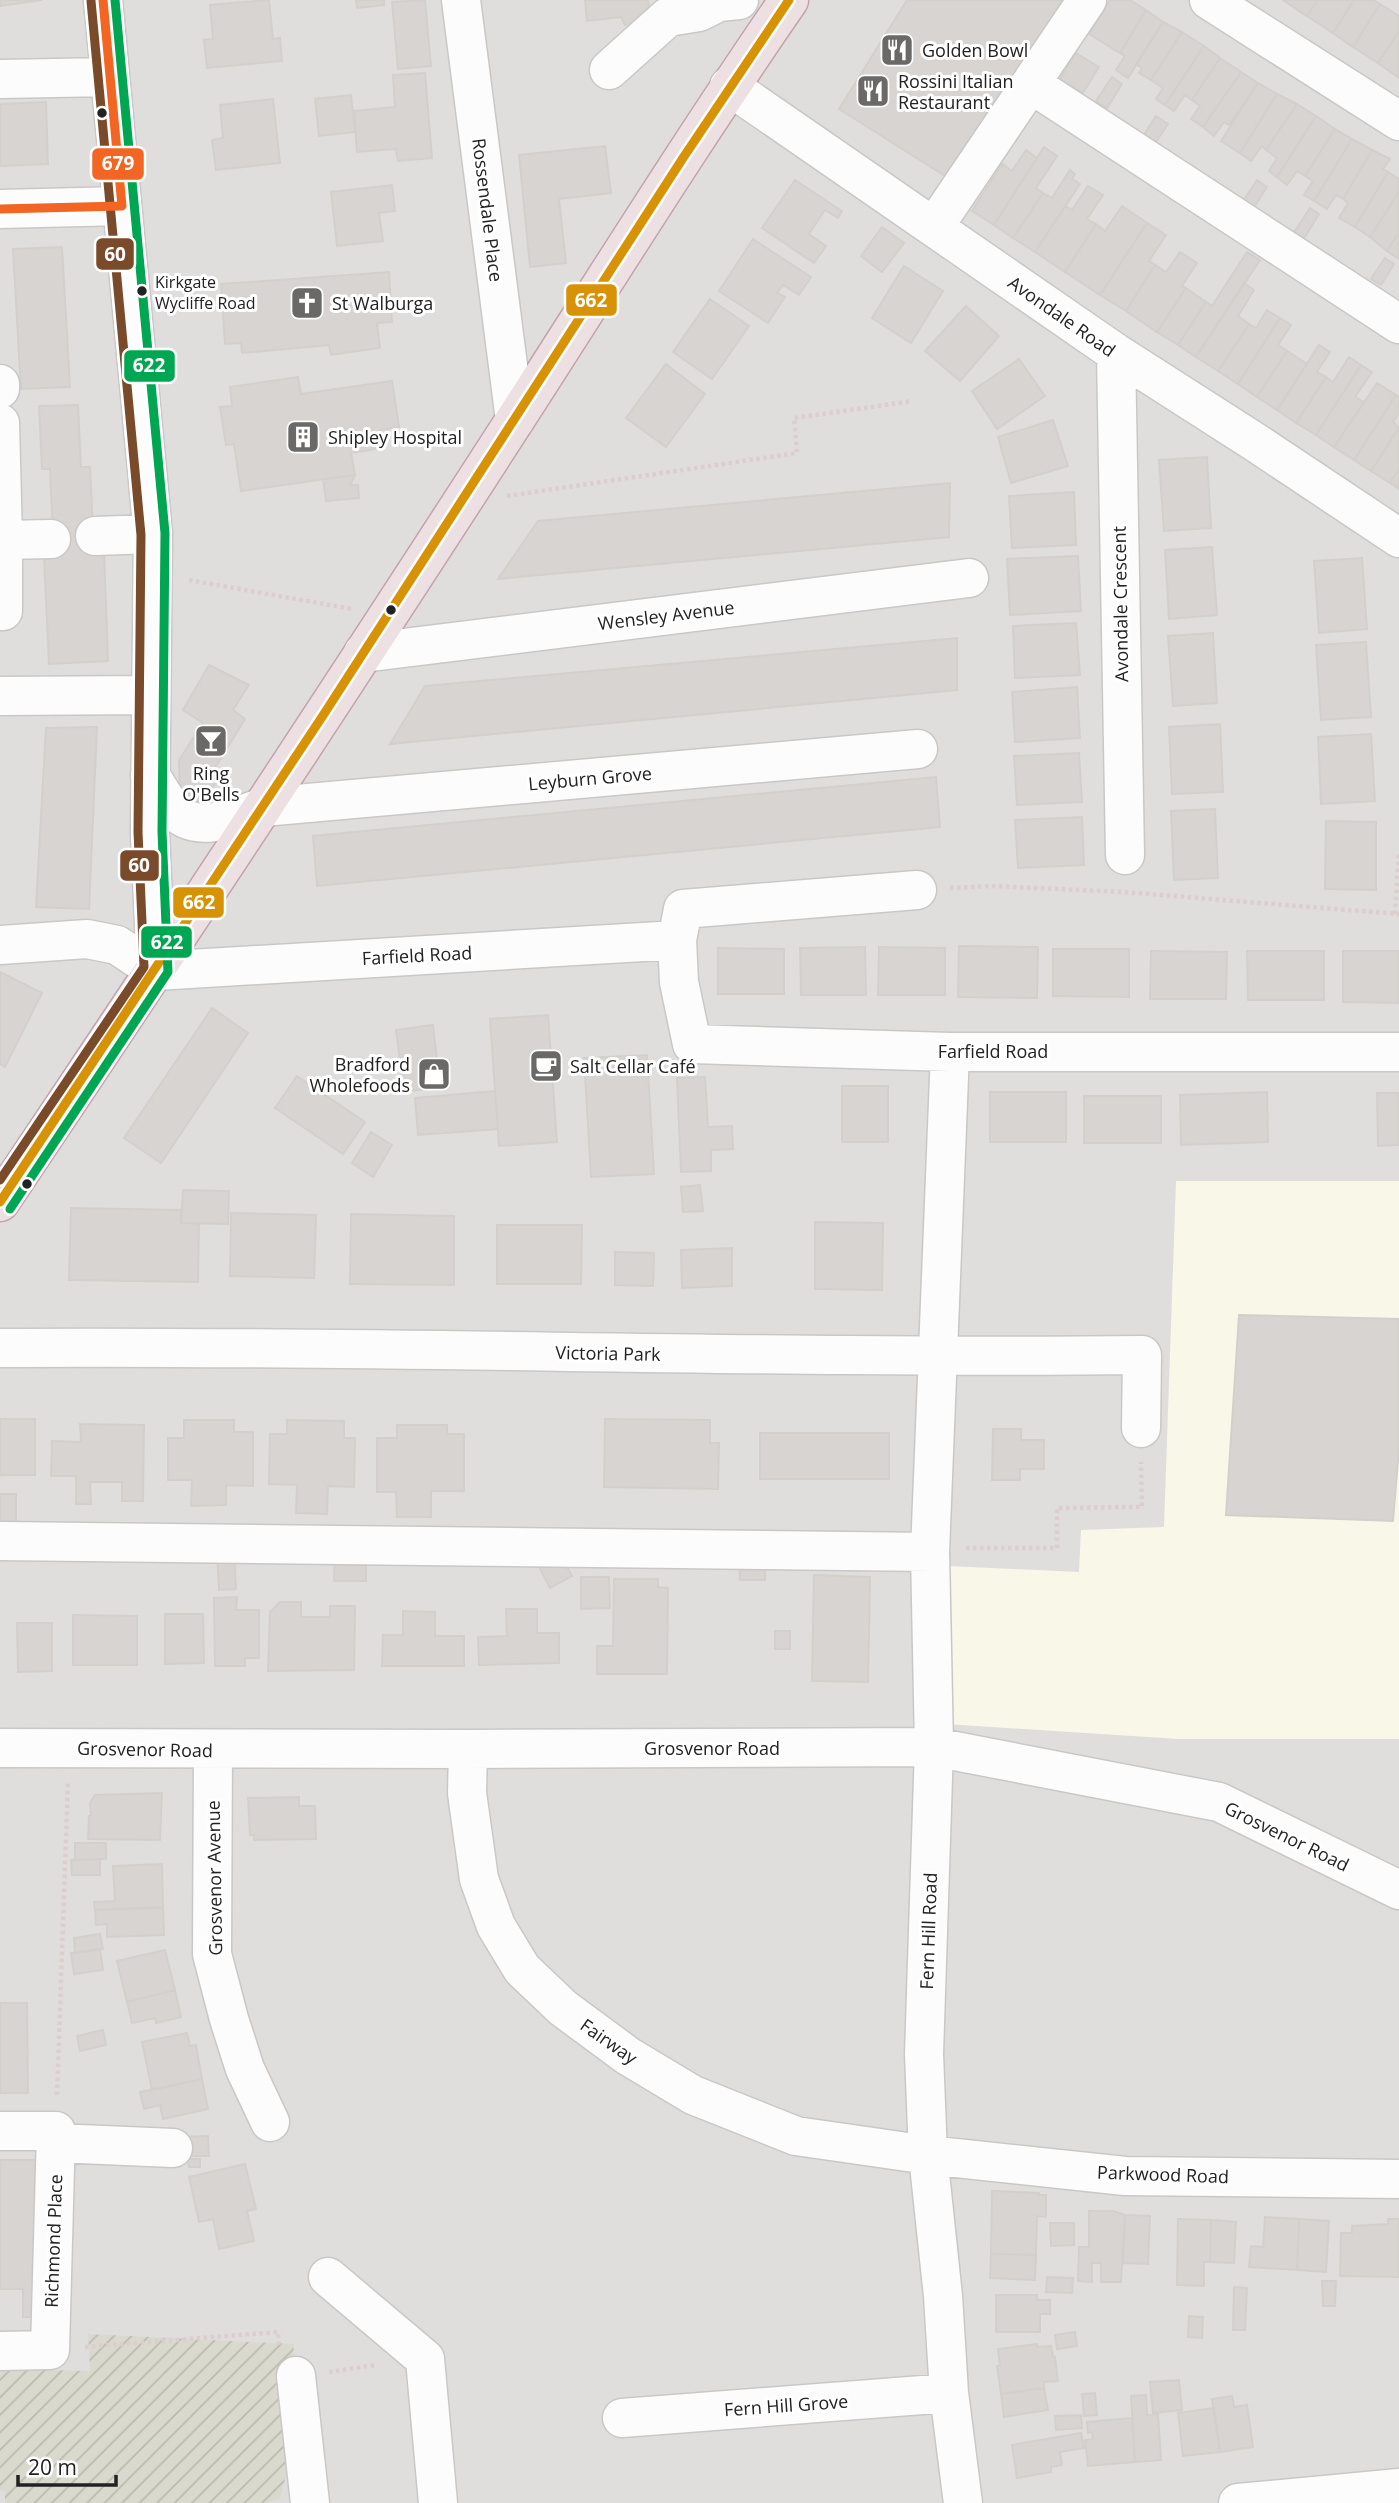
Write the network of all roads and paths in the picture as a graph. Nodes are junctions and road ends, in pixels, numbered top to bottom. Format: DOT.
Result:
graph roads {
  1 [pos="103,0"];
  2 [pos="461,0"];
  3 [pos="1087,0"];
  4 [pos="1209,0"];
  5 [pos="750,4"];
  6 [pos="673,8"];
  7 [pos="609,70"];
  8 [pos="110,77"];
  9 [pos="0,79"];
  10 [pos="1031,84"];
  11 [pos="729,86"];
  12 [pos="1399,121"];
  13 [pos="122,206"];
  14 [pos="0,209"];
  15 [pos="934,228"];
  16 [pos="1399,324"];
  17 [pos="1116,353"];
  18 [pos="912,401"];
  19 [pos="515,420"];
  20 [pos="0,423"];
  21 [pos="461,502"];
  22 [pos="153,534"];
  23 [pos="95,536"];
  24 [pos="1399,538"];
  25 [pos="51,539"];
  26 [pos="3,540"];
  27 [pos="151,573"];
  28 [pos="969,578"];
  29 [pos="3,611"];
  30 [pos="388,615"];
  31 [pos="363,653"];
  32 [pos="150,695"];
  33 [pos="0,696"];
  34 [pos="918,749"];
  35 [pos="150,775"];
  36 [pos="263,807"];
  37 [pos="1399,852"];
  38 [pos="1125,855"];
  39 [pos="917,890"];
  40 [pos="1397,914"];
  41 [pos="677,940"];
  42 [pos="0,945"];
  43 [pos="156,971"];
  44 [pos="950,1052"];
  45 [pos="1399,1052"];
  46 [pos="0,1202"];
  47 [pos="0,1348"];
  48 [pos="938,1357"];
  49 [pos="1141,1428"];
  50 [pos="0,1541"];
  51 [pos="930,1550"];
  52 [pos="934,1747"];
  53 [pos="0,1748"];
  54 [pos="69,1748"];
  55 [pos="468,1749"];
  56 [pos="213,1750"];
  57 [pos="1399,1890"];
  58 [pos="270,2122"];
  59 [pos="0,2131"];
  60 [pos="56,2137"];
  61 [pos="173,2148"];
  62 [pos="928,2155"];
  63 [pos="1399,2179"];
  64 [pos="328,2277"];
  65 [pos="50,2350"];
  66 [pos="0,2351"];
  67 [pos="425,2359"];
  68 [pos="296,2376"];
  69 [pos="949,2393"];
  70 [pos="622,2418"];
  71 [pos="1399,2488"];
  72 [pos="310,2503"];
  73 [pos="438,2503"];
  74 [pos="963,2503"];
  75 [pos="1238,2503"];
  1 -- 8 [label="street"];
  2 -- 19 [label="street, Rossendale Place"];
  3 -- 10 [label="street"];
  4 -- 12 [label="street"];
  5 -- 6 [label="street"];
  5 -- 11 [label="highway"];
  6 -- 7 [label="street"];
  8 -- 9 [label="street"];
  8 -- 13 [label="street"];
  10 -- 15 [label="street"];
  10 -- 16 [label="street"];
  11 -- 15 [label="street, Avondale Road"];
  11 -- 19 [label="highway"];
  13 -- 14 [label="street"];
  13 -- 22 [label="street"];
  15 -- 17 [label="street, Avondale Road"];
  17 -- 24 [label="street, Avondale Road"];
  17 -- 38 [label="street, Avondale Crescent"];
  18 -- 21 [label="path"];
  19 -- 21 [label="highway"];
  20 -- 26 [label="street"];
  21 -- 30 [label="highway"];
  22 -- 23 [label="street"];
  22 -- 27 [label="street"];
  25 -- 26 [label="street"];
  26 -- 29 [label="street"];
  27 -- 30 [label="path"];
  27 -- 32 [label="street"];
  28 -- 31 [label="street, Wensley Avenue"];
  30 -- 31 [label="highway"];
  31 -- 36 [label="highway"];
  32 -- 33 [label="street"];
  32 -- 35 [label="street"];
  34 -- 36 [label="street, Leyburn Grove"];
  35 -- 36 [label="street, Leyburn Grove"];
  35 -- 43 [label="street"];
  36 -- 43 [label="highway"];
  37 -- 40 [label="path"];
  39 -- 40 [label="path"];
  39 -- 41 [label="street, Farfield Road"];
  41 -- 43 [label="street, Farfield Road"];
  41 -- 44 [label="street, Farfield Road"];
  42 -- 43 [label="street"];
  43 -- 46 [label="highway"];
  44 -- 45 [label="street, Farfield Road"];
  44 -- 48 [label="street, Fern Hill Road"];
  47 -- 48 [label="street, Victoria Park"];
  48 -- 49 [label="street, Victoria Park"];
  48 -- 51 [label="street, Fern Hill Road"];
  49 -- 51 [label="path"];
  50 -- 51 [label="street"];
  51 -- 52 [label="street, Fern Hill Road"];
  52 -- 55 [label="street, Grosvenor Road"];
  52 -- 57 [label="street, Grosvenor Road"];
  52 -- 62 [label="street, Fern Hill Road"];
  53 -- 54 [label="street, Grosvenor Road"];
  54 -- 56 [label="street, Grosvenor Road"];
  54 -- 60 [label="path"];
  55 -- 56 [label="street, Grosvenor Road"];
  55 -- 62 [label="street, Fairway"];
  56 -- 58 [label="street, Grosvenor Avenue"];
  59 -- 60 [label="street"];
  60 -- 61 [label="street"];
  60 -- 65 [label="street, Richmond Place"];
  62 -- 63 [label="street, Parkwood Road"];
  62 -- 69 [label="street, Fern Hill Road"];
  64 -- 67 [label="street"];
  65 -- 66 [label="street"];
  65 -- 68 [label="path"];
  67 -- 68 [label="path"];
  67 -- 73 [label="street"];
  68 -- 72 [label="street"];
  69 -- 70 [label="street, Fern Hill Grove"];
  69 -- 74 [label="street, Fern Hill Road"];
  71 -- 75 [label="street"];
}
